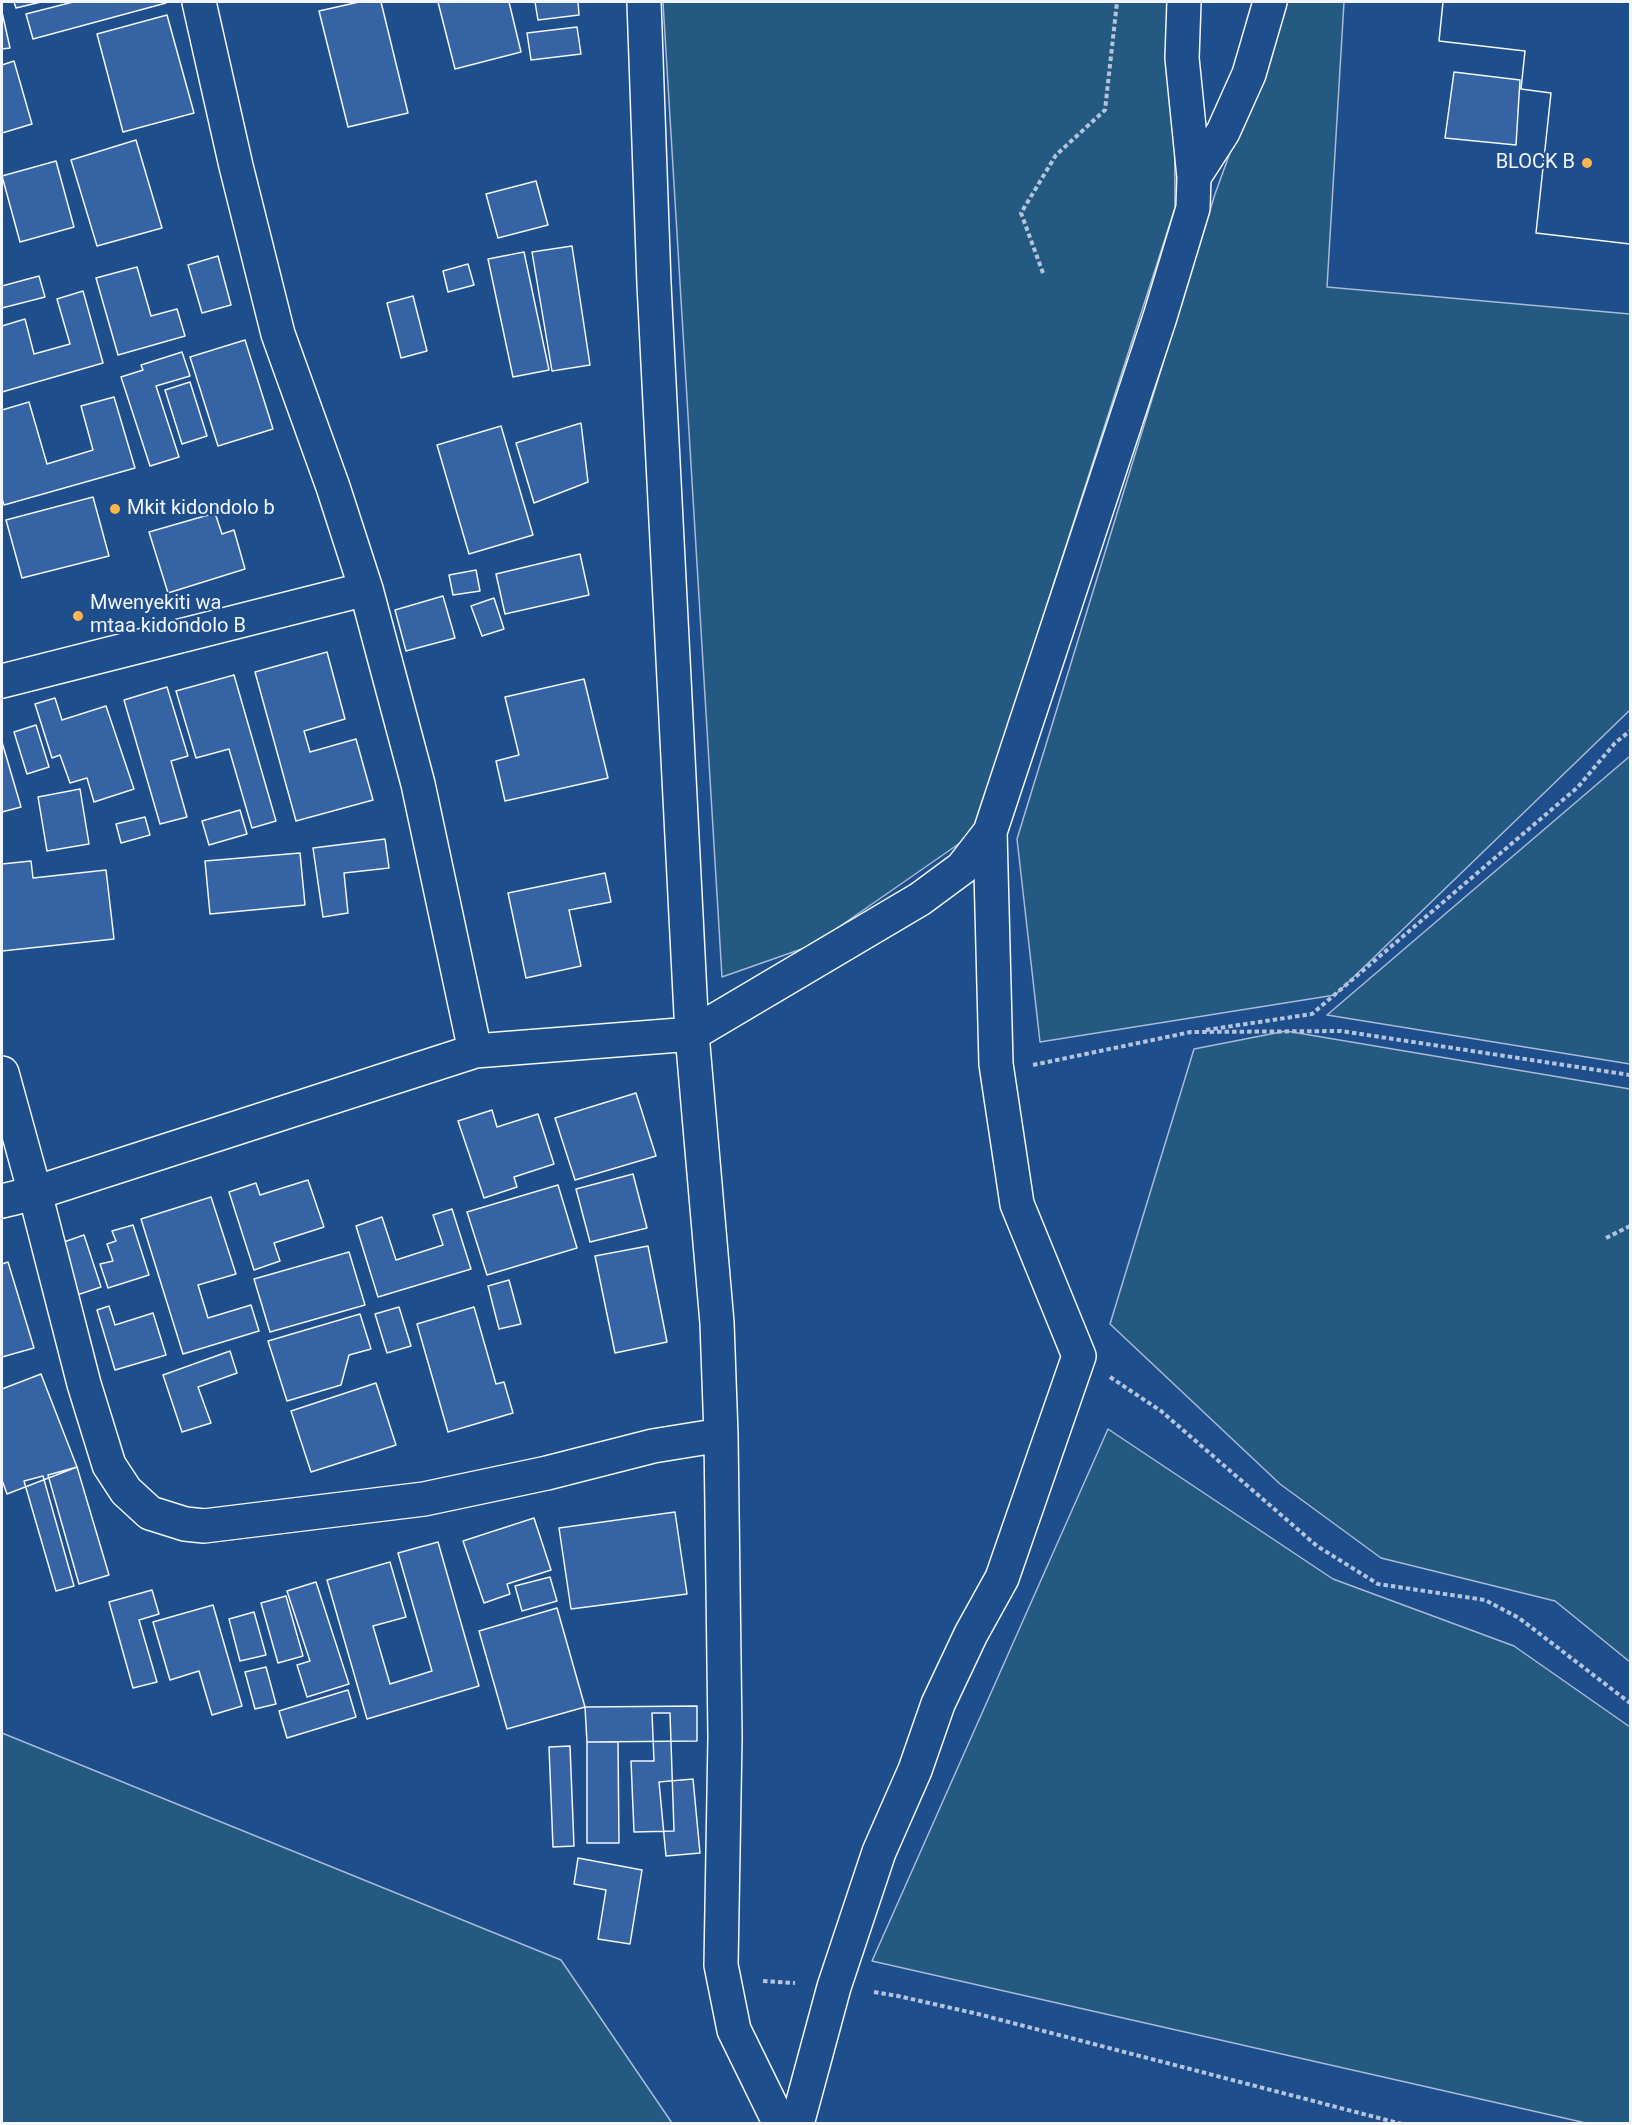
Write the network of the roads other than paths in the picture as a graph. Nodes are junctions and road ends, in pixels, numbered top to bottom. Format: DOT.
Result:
graph roads {
  1 [pos="199,2"];
  2 [pos="644,2"];
  3 [pos="1184,2"];
  4 [pos="1270,2"];
  5 [pos="1194,177"];
  6 [pos="366,589"];
  7 [pos="2,681"];
  8 [pos="990,832"];
  9 [pos="692,1034"];
  10 [pos="475,1051"];
  11 [pos="2,1073"];
  12 [pos="35,1193"];
  13 [pos="2,1201"];
  14 [pos="721,1435"];
  15 [pos="780,2124"];
  16 [pos="797,2124"];
  1 -- 6 [label="street"];
  2 -- 9 [label="street"];
  3 -- 5 [label="street"];
  4 -- 5 [label="street"];
  5 -- 8 [label="street"];
  6 -- 7 [label="street"];
  6 -- 10 [label="street"];
  8 -- 9 [label="street"];
  8 -- 16 [label="street"];
  9 -- 10 [label="street"];
  9 -- 14 [label="street"];
  10 -- 12 [label="street"];
  11 -- 12 [label="street"];
  12 -- 13 [label="street"];
  12 -- 14 [label="street"];
  14 -- 15 [label="street"];
}
